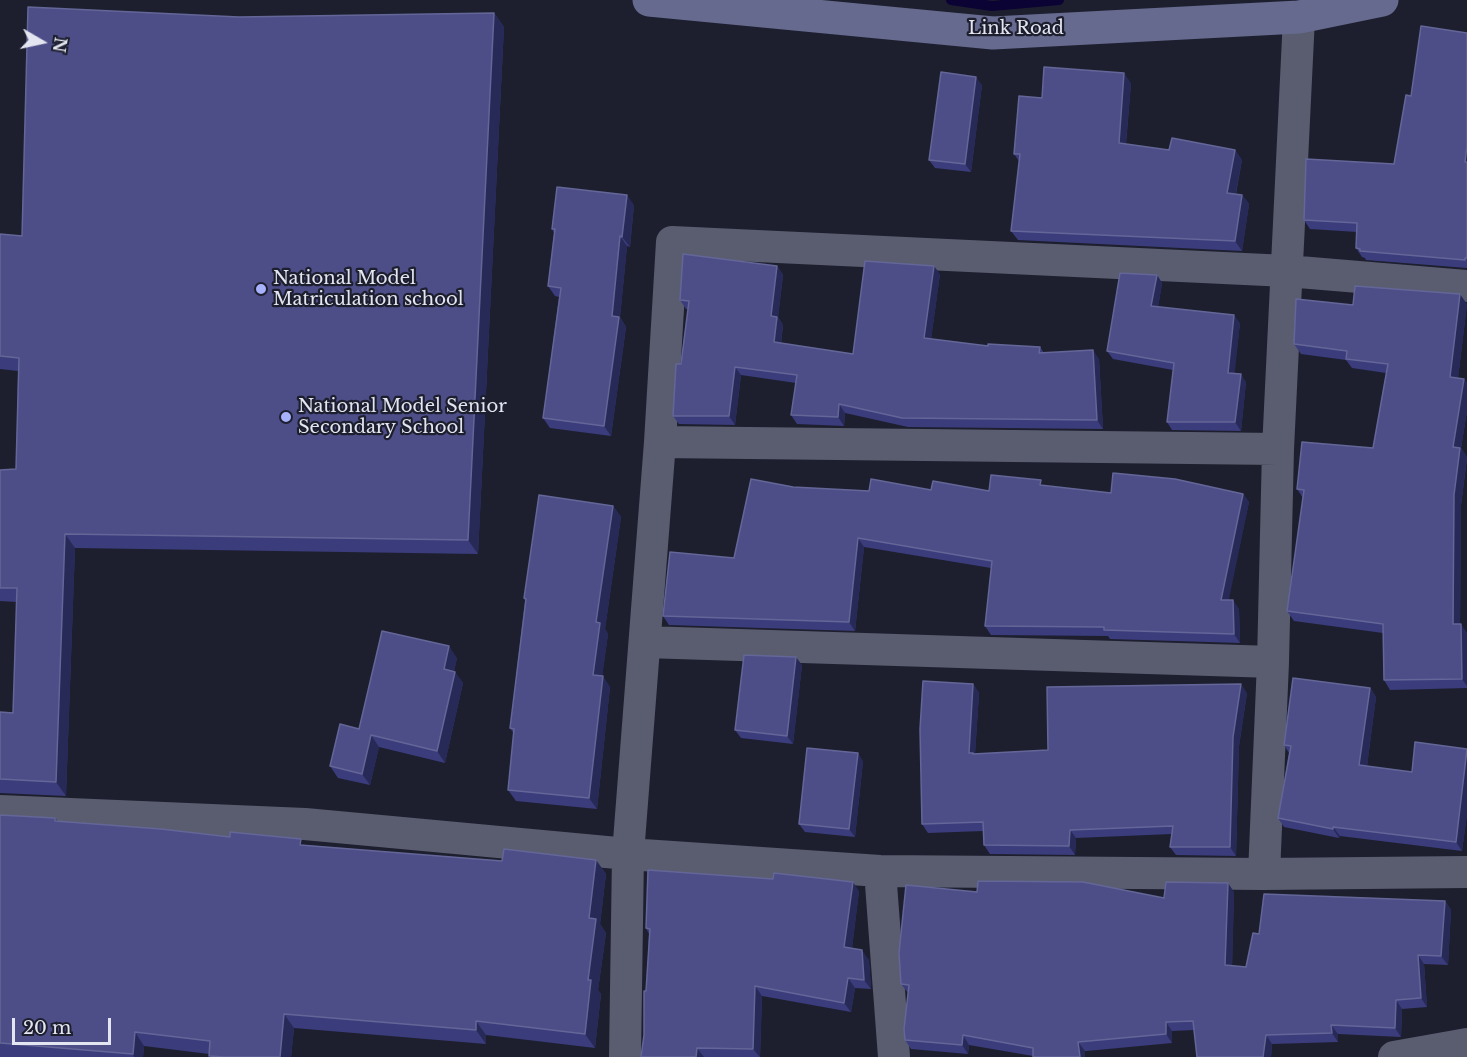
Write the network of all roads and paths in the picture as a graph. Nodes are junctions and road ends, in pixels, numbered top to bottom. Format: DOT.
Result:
graph roads {
  1 [pos="649,0"];
  2 [pos="1382,0"];
  3 [pos="1299,17"];
  4 [pos="1287,271"];
  5 [pos="1467,286"];
  6 [pos="660,442"];
  7 [pos="1278,449"];
  8 [pos="645,642"];
  9 [pos="1273,662"];
  10 [pos="0,811"];
  11 [pos="628,854"];
  12 [pos="880,871"];
  13 [pos="1467,872"];
  14 [pos="1264,874"];
  15 [pos="1467,1044"];
  16 [pos="625,1057"];
  17 [pos="894,1057"];
  18 [pos="1394,1057"];
  1 -- 3 [label="street, Link Road"];
  2 -- 3 [label="street, Link Road"];
  3 -- 4 [label="street"];
  4 -- 5 [label="street"];
  4 -- 6 [label="street"];
  4 -- 7 [label="street"];
  6 -- 7 [label="street"];
  6 -- 8 [label="street"];
  7 -- 9 [label="street"];
  8 -- 9 [label="street"];
  8 -- 11 [label="street"];
  9 -- 14 [label="street"];
  10 -- 11 [label="street"];
  11 -- 12 [label="street"];
  11 -- 16 [label="street"];
  12 -- 14 [label="street"];
  12 -- 17 [label="street"];
  13 -- 14 [label="street"];
  15 -- 18 [label="street"];
}
